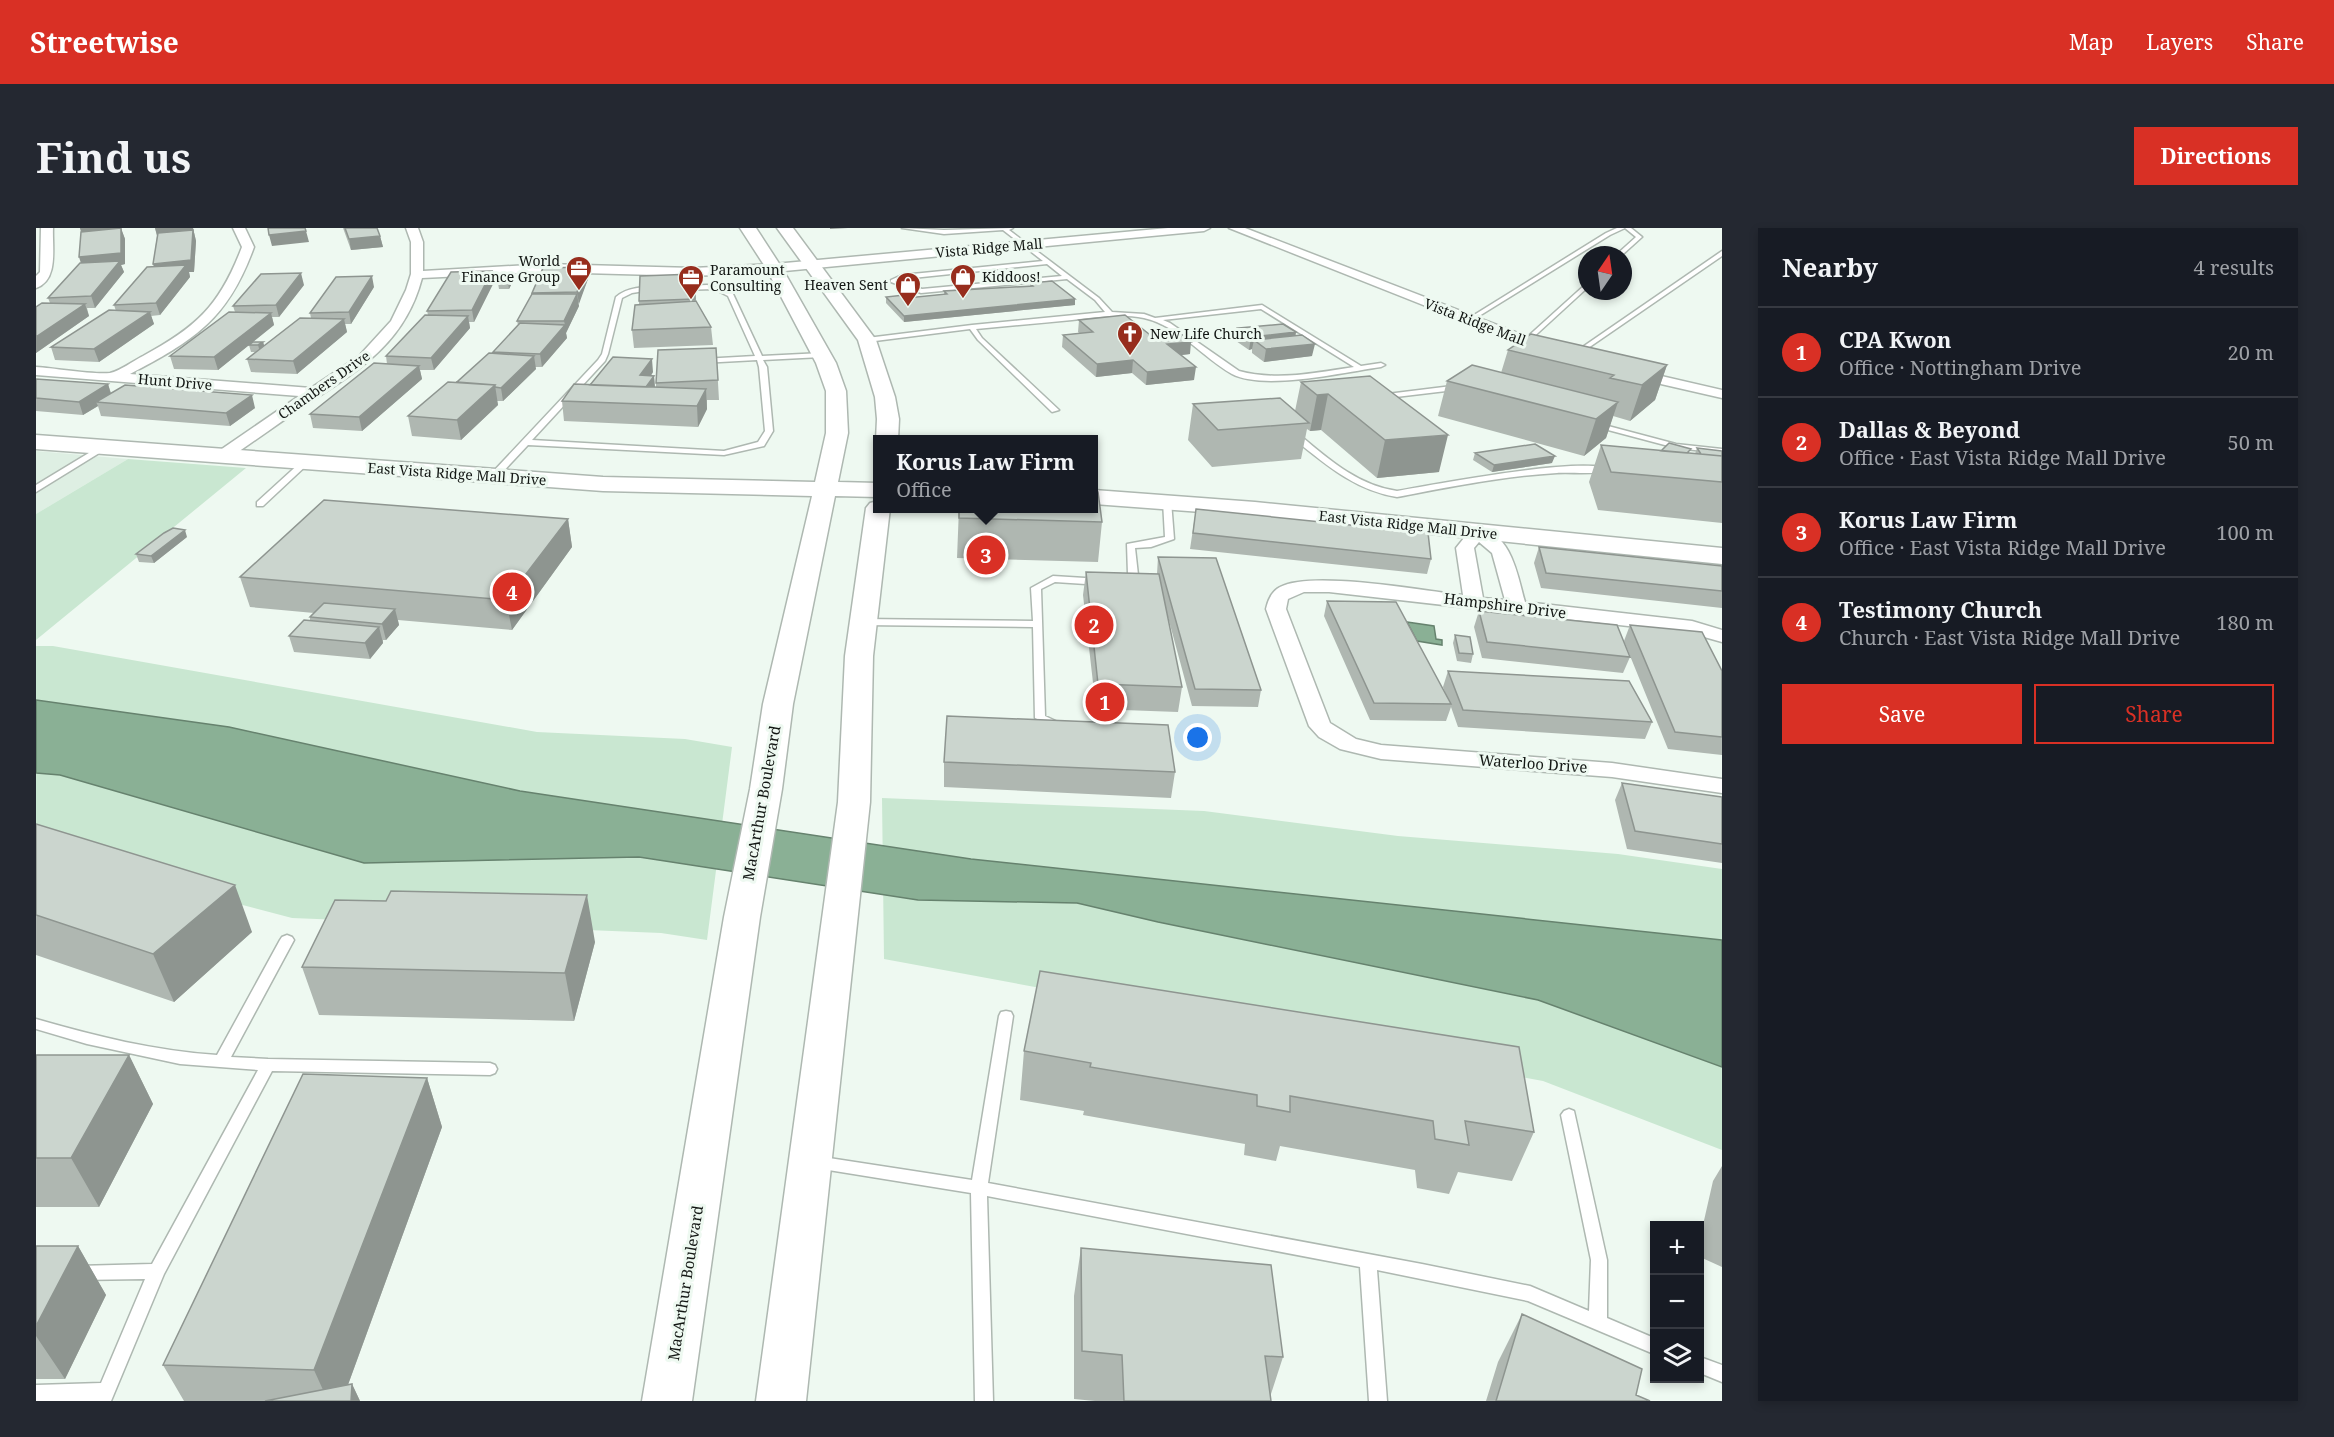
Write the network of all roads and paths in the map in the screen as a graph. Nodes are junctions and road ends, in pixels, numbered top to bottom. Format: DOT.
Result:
graph roads {
  1 [pos="47,228"];
  2 [pos="239,228"];
  3 [pos="412,228"];
  4 [pos="748,228"];
  5 [pos="785,228"];
  6 [pos="904,228"];
  7 [pos="1116,228"];
  8 [pos="1204,228"];
  9 [pos="1235,228"];
  10 [pos="1622,228"];
  11 [pos="1628,228"];
  12 [pos="983,229"];
  13 [pos="938,230"];
  14 [pos="1014,235"];
  15 [pos="1629,246"];
  16 [pos="1722,253"];
  17 [pos="809,261"];
  18 [pos="1047,262"];
  19 [pos="771,263"];
  20 [pos="417,275"];
  21 [pos="1067,277"];
  22 [pos="36,284"];
  23 [pos="669,288"];
  24 [pos="658,289"];
  25 [pos="1578,293"];
  26 [pos="1110,314"];
  27 [pos="1154,320"];
  28 [pos="1469,320"];
  29 [pos="972,327"];
  30 [pos="867,340"];
  31 [pos="1525,342"];
  32 [pos="822,356"];
  33 [pos="1572,357"];
  34 [pos="759,358"];
  35 [pos="601,361"];
  36 [pos="611,361"];
  37 [pos="693,361"];
  38 [pos="1595,363"];
  39 [pos="1382,365"];
  40 [pos="1360,368"];
  41 [pos="1618,369"];
  42 [pos="36,371"];
  43 [pos="113,377"];
  44 [pos="1464,387"];
  45 [pos="314,393"];
  46 [pos="1722,393"];
  47 [pos="1371,398"];
  48 [pos="1055,410"];
  49 [pos="1588,422"];
  50 [pos="1284,427"];
  51 [pos="887,435"];
  52 [pos="1656,440"];
  53 [pos="36,442"];
  54 [pos="525,442"];
  55 [pos="105,447"];
  56 [pos="1647,448"];
  57 [pos="1722,451"];
  58 [pos="222,456"];
  59 [pos="304,463"];
  60 [pos="1621,471"];
  61 [pos="492,477"];
  62 [pos="36,489"];
  63 [pos="824,489"];
  64 [pos="873,490"];
  65 [pos="1098,497"];
  66 [pos="1167,501"];
  67 [pos="260,504"];
  68 [pos="877,513"];
  69 [pos="1478,532"];
  70 [pos="1722,556"];
  71 [pos="1473,603"];
  72 [pos="1517,608"];
  73 [pos="863,622"];
  74 [pos="1038,624"];
  75 [pos="1722,636"];
  76 [pos="1067,728"];
  77 [pos="1345,744"];
  78 [pos="1722,786"];
  79 [pos="287,940"];
  80 [pos="1006,1016"];
  81 [pos="36,1024"];
  82 [pos="222,1060"];
  83 [pos="268,1065"];
  84 [pos="490,1069"];
  85 [pos="1569,1115"];
  86 [pos="812,1161"];
  87 [pos="979,1188"];
  88 [pos="1368,1261"];
  89 [pos="157,1271"];
  90 [pos="58,1274"];
  91 [pos="1598,1322"];
  92 [pos="1650,1344"];
  93 [pos="1704,1367"];
  94 [pos="1722,1374"];
  95 [pos="36,1394"];
  96 [pos="104,1396"];
  97 [pos="668,1401"];
  98 [pos="782,1401"];
  99 [pos="984,1401"];
  100 [pos="1378,1401"];
  1 -- 22 [label="street"];
  2 -- 43 [label="street"];
  3 -- 20 [label="street, Chambers Drive"];
  4 -- 19 [label="main road, MacArthur Boulevard"];
  5 -- 17 [label="main road"];
  6 -- 13 [label="lane"];
  7 -- 14 [label="street, Vista Ridge Mall"];
  8 -- 14 [label="street, Vista Ridge Mall"];
  9 -- 28 [label="street, Vista Ridge Mall"];
  10 -- 28 [label="lane"];
  11 -- 15 [label="lane"];
  12 -- 13 [label="lane"];
  12 -- 14 [label="lane"];
  14 -- 17 [label="street, Vista Ridge Mall"];
  14 -- 18 [label="lane"];
  16 -- 33 [label="lane"];
  17 -- 19 [label="street, Vista Ridge Mall"];
  17 -- 30 [label="main road"];
  18 -- 21 [label="lane"];
  18 -- 21 [label="lane"];
  19 -- 20 [label="street, Vista Ridge Mall"];
  19 -- 32 [label="main road, MacArthur Boulevard"];
  20 -- 45 [label="street, Chambers Drive"];
  21 -- 26 [label="lane"];
  23 -- 34 [label="lane"];
  24 -- 35 [label="lane"];
  25 -- 31 [label="lane"];
  26 -- 27 [label="lane"];
  26 -- 29 [label="lane"];
  27 -- 40 [label="lane"];
  27 -- 40 [label="lane"];
  28 -- 31 [label="street, Vista Ridge Mall"];
  29 -- 30 [label="lane"];
  29 -- 48 [label="lane"];
  30 -- 51 [label="main road"];
  31 -- 33 [label="street, Vista Ridge Mall"];
  32 -- 34 [label="lane"];
  32 -- 63 [label="main road, MacArthur Boulevard"];
  33 -- 38 [label="street, Vista Ridge Mall"];
  34 -- 37 [label="lane"];
  34 -- 54 [label="lane"];
  35 -- 36 [label="lane"];
  35 -- 54 [label="lane"];
  39 -- 40 [label="lane"];
  41 -- 46 [label="street"];
  42 -- 43 [label="street, Hunt Drive"];
  43 -- 45 [label="street, Hunt Drive"];
  44 -- 47 [label="lane"];
  45 -- 58 [label="street, Chambers Drive"];
  49 -- 52 [label="lane"];
  50 -- 60 [label="lane"];
  52 -- 56 [label="lane"];
  52 -- 57 [label="lane"];
  53 -- 55 [label="main road, East Vista Ridge Mall Drive"];
  54 -- 61 [label="lane"];
  55 -- 58 [label="main road, East Vista Ridge Mall Drive"];
  55 -- 62 [label="lane"];
  58 -- 59 [label="main road, East Vista Ridge Mall Drive"];
  59 -- 61 [label="main road, East Vista Ridge Mall Drive"];
  59 -- 67 [label="lane"];
  61 -- 63 [label="main road, East Vista Ridge Mall Drive"];
  63 -- 64 [label="main road, East Vista Ridge Mall Drive"];
  63 -- 97 [label="main road, MacArthur Boulevard"];
  65 -- 66 [label="main road, East Vista Ridge Mall Drive"];
  66 -- 69 [label="main road, East Vista Ridge Mall Drive"];
  66 -- 74 [label="lane"];
  68 -- 73 [label="main road"];
  69 -- 70 [label="main road, East Vista Ridge Mall Drive"];
  69 -- 71 [label="street"];
  69 -- 72 [label="street"];
  71 -- 72 [label="street, Hampshire Drive"];
  71 -- 77 [label="street, Hampshire Drive"];
  72 -- 75 [label="street, Hampshire Drive"];
  73 -- 74 [label="lane"];
  73 -- 86 [label="main road"];
  74 -- 76 [label="lane"];
  77 -- 78 [label="street, Waterloo Drive"];
  79 -- 82 [label="lane"];
  80 -- 87 [label="lane"];
  81 -- 82 [label="lane"];
  82 -- 83 [label="lane"];
  83 -- 84 [label="lane"];
  83 -- 89 [label="lane"];
  85 -- 91 [label="lane"];
  86 -- 87 [label="lane"];
  86 -- 98 [label="main road"];
  87 -- 88 [label="lane"];
  87 -- 99 [label="lane"];
  88 -- 91 [label="lane"];
  88 -- 100 [label="lane"];
  89 -- 90 [label="lane"];
  89 -- 96 [label="lane"];
  91 -- 92 [label="lane"];
  93 -- 94 [label="lane"];
  95 -- 96 [label="lane"];
}
